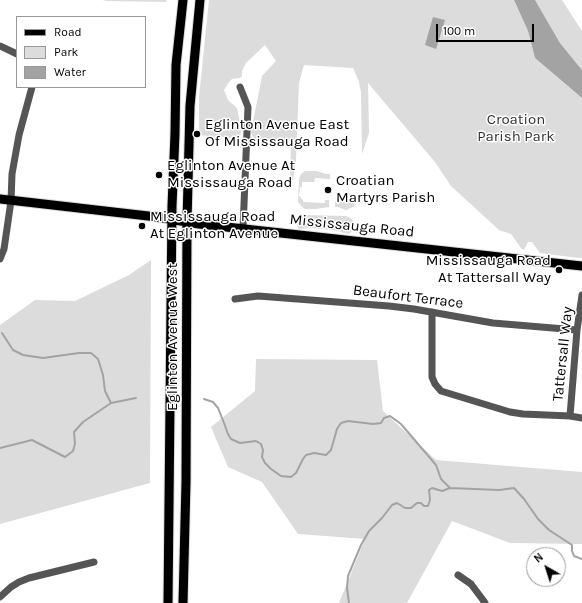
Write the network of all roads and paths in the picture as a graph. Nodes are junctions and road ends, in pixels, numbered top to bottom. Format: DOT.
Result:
graph roads {
  1 [pos="183,0"];
  2 [pos="200,0"];
  3 [pos="0,46"];
  4 [pos="16,54"];
  5 [pos="240,87"];
  6 [pos="32,88"];
  7 [pos="0,199"];
  8 [pos="11,201"];
  9 [pos="172,219"];
  10 [pos="188,222"];
  11 [pos="243,229"];
  12 [pos="0,259"];
  13 [pos="582,266"];
  14 [pos="582,295"];
  15 [pos="235,299"];
  16 [pos="432,312"];
  17 [pos="577,330"];
  18 [pos="570,416"];
  19 [pos="582,418"];
  20 [pos="94,562"];
  21 [pos="458,575"];
  22 [pos="0,597"];
  23 [pos="168,603"];
  24 [pos="183,603"];
  25 [pos="485,603"];
  1 -- 9 [label="main road, Eglinton Avenue West"];
  2 -- 10 [label="main road, Eglinton Avenue West"];
  3 -- 4 [label="street"];
  5 -- 11 [label="street"];
  6 -- 8 [label="street"];
  7 -- 8 [label="main road, Mississauga Road"];
  8 -- 9 [label="main road, Mississauga Road"];
  8 -- 12 [label="street"];
  9 -- 10 [label="main road, Mississauga Road"];
  9 -- 23 [label="main road, Eglinton Avenue West"];
  10 -- 11 [label="main road, Mississauga Road"];
  10 -- 24 [label="main road, Eglinton Avenue West"];
  11 -- 13 [label="main road, Mississauga Road"];
  14 -- 17 [label="street, Tattersall Way"];
  15 -- 16 [label="street, Beaufort Terrace"];
  16 -- 17 [label="street, Beaufort Terrace"];
  16 -- 18 [label="street"];
  17 -- 18 [label="street, Tattersall Way"];
  18 -- 19 [label="street"];
  20 -- 22 [label="street"];
  21 -- 25 [label="street"];
}
